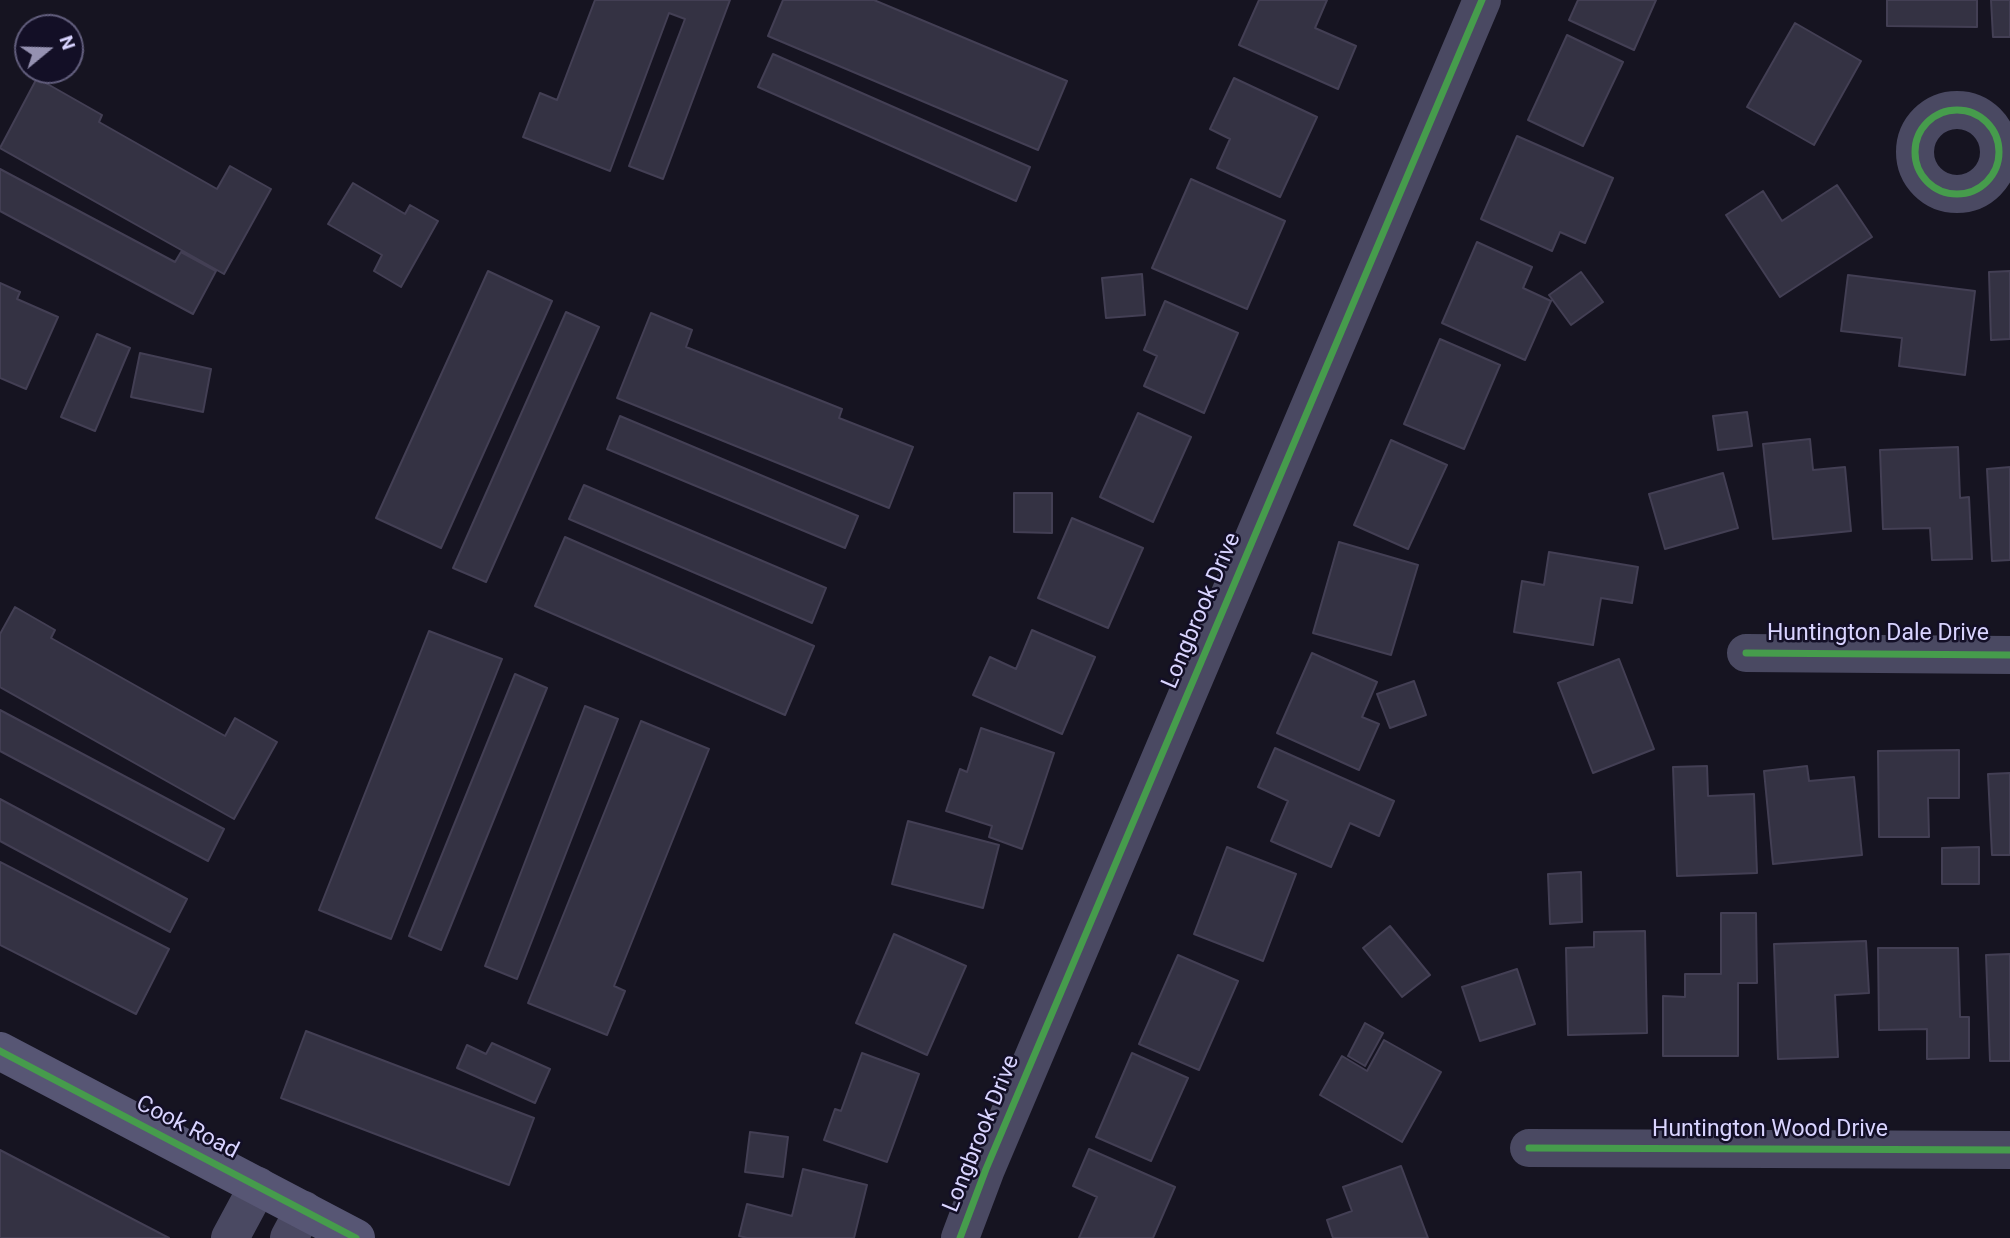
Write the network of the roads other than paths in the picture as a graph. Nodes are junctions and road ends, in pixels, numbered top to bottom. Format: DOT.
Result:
graph roads {
  1 [pos="1482,0"];
  2 [pos="1746,653"];
  3 [pos="2010,655"];
  4 [pos="0,1051"];
  5 [pos="1529,1148"];
  6 [pos="2010,1150"];
  7 [pos="258,1186"];
  8 [pos="296,1224"];
  9 [pos="230,1238"];
  10 [pos="356,1238"];
  11 [pos="960,1238"];
  1 -- 11 [label="street, Longbrook Drive"];
  2 -- 3 [label="street, Huntington Dale Drive"];
  4 -- 7 [label="street, Cook Road"];
  5 -- 6 [label="street, Huntington Wood Drive"];
  7 -- 8 [label="street, Cook Road"];
  7 -- 9 [label="street"];
  8 -- 10 [label="street, Cook Road"];
}
